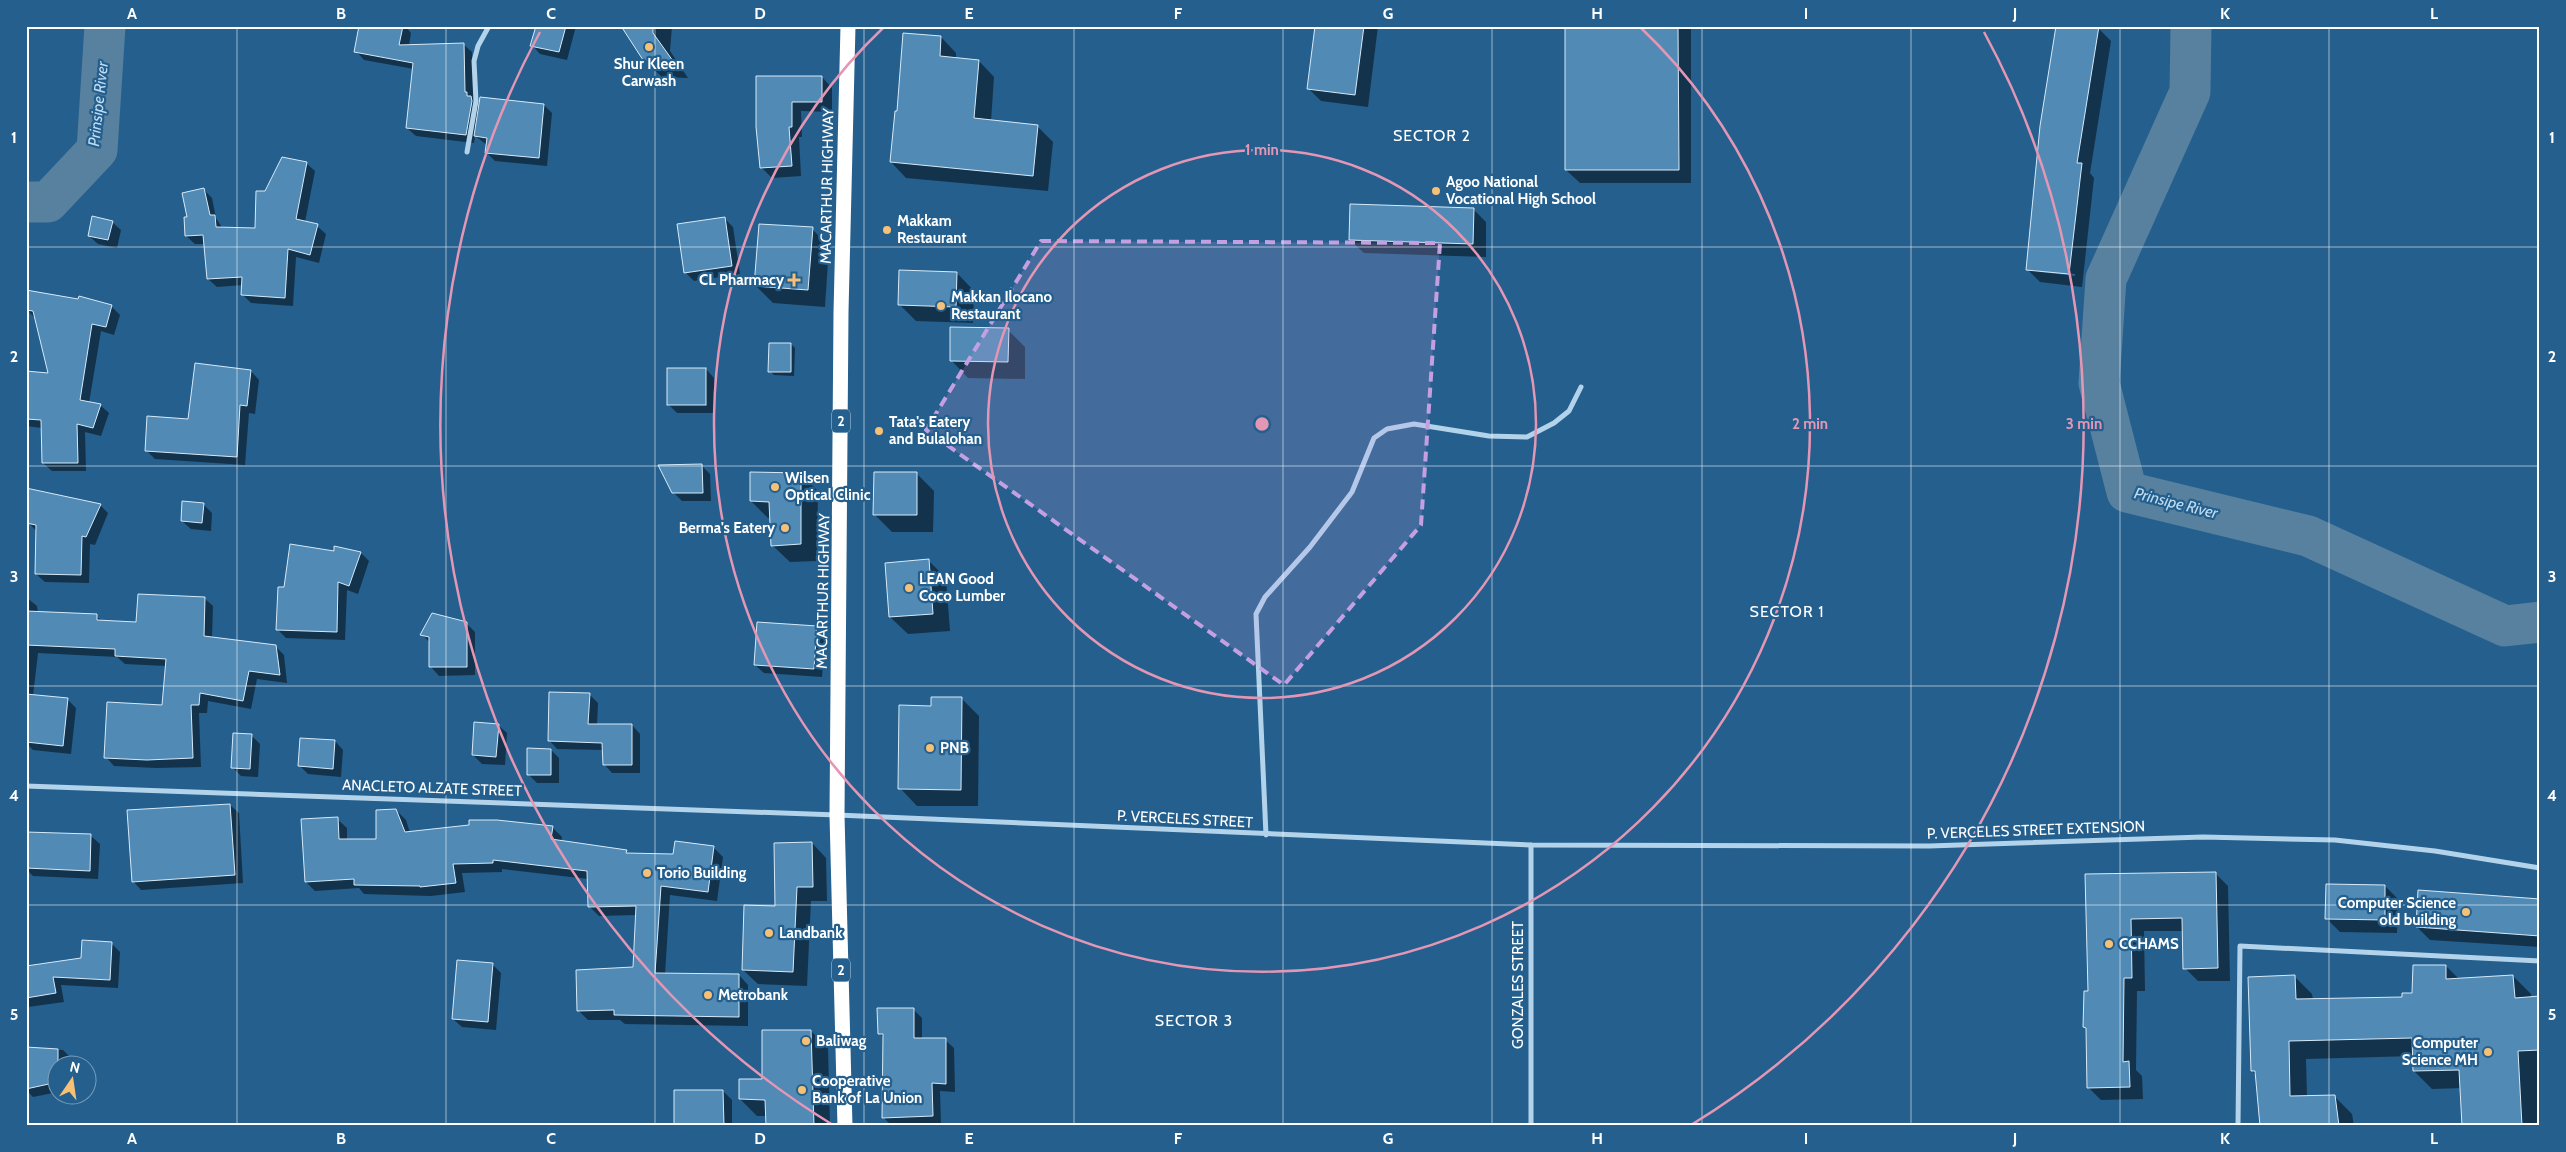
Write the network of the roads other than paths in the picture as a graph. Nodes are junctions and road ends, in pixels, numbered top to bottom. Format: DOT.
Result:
graph roads {
  1 [pos="489,26"];
  2 [pos="848,26"];
  3 [pos="467,152"];
  4 [pos="1581,387"];
  5 [pos="26,786"];
  6 [pos="837,815"];
  7 [pos="1266,835"];
  8 [pos="1531,845"];
  9 [pos="2540,868"];
  10 [pos="2540,961"];
  11 [pos="845,1126"];
  12 [pos="1531,1126"];
  13 [pos="2238,1126"];
  1 -- 3 [label="street"];
  2 -- 6 [label="highway, MACARTHUR HIGHWAY / 2"];
  4 -- 7 [label="street"];
  5 -- 6 [label="street, ANACLETO ALZATE STREET"];
  6 -- 7 [label="street, P. VERCELES STREET"];
  6 -- 11 [label="highway, MACARTHUR HIGHWAY / 2"];
  7 -- 8 [label="street, P. VERCELES STREET"];
  8 -- 9 [label="street, P. VERCELES STREET EXTENSION"];
  8 -- 12 [label="street, GONZALES STREET"];
  10 -- 13 [label="street"];
}
